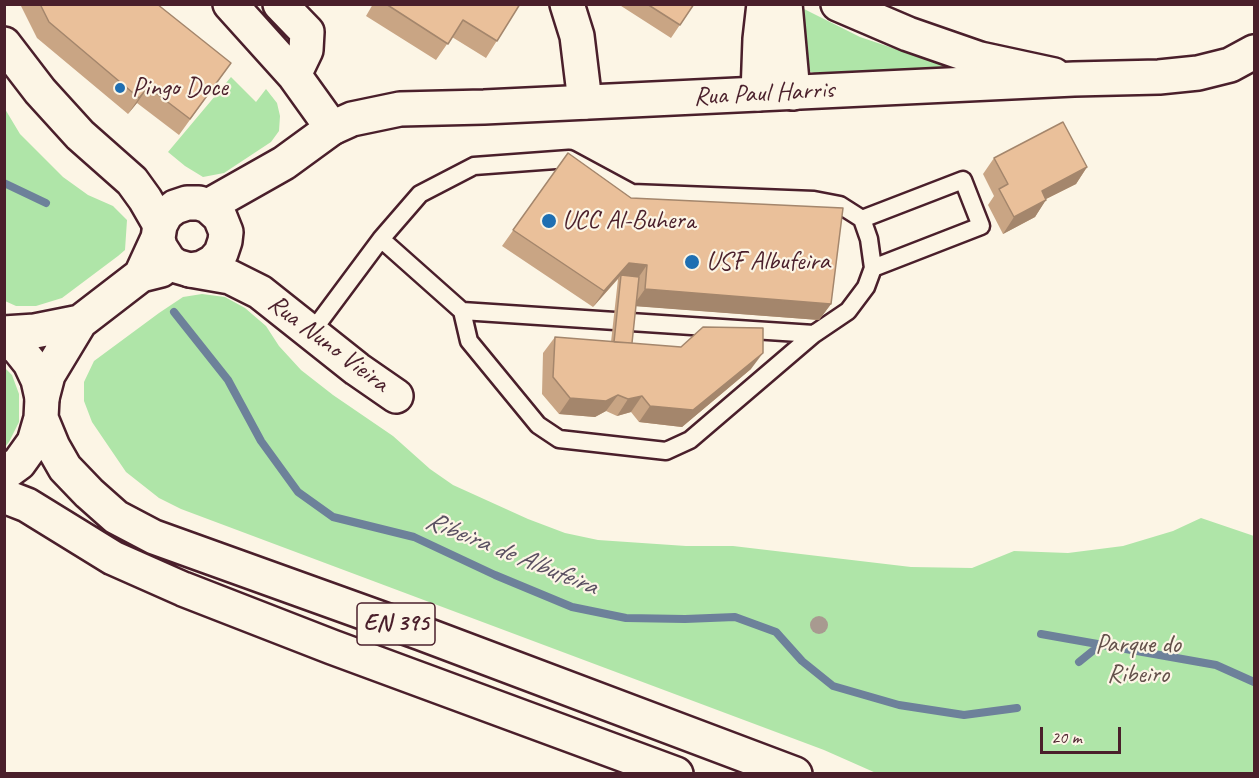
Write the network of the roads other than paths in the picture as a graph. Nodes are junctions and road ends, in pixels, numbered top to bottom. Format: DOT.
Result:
graph roads {
  1 [pos="230,4"];
  2 [pos="280,4"];
  3 [pos="567,4"];
  4 [pos="764,4"];
  5 [pos="785,4"];
  6 [pos="838,4"];
  7 [pos="4,44"];
  8 [pos="1254,52"];
  9 [pos="294,75"];
  10 [pos="1074,80"];
  11 [pos="793,93"];
  12 [pos="758,94"];
  13 [pos="585,102"];
  14 [pos="332,128"];
  15 [pos="132,181"];
  16 [pos="862,219"];
  17 [pos="214,221"];
  18 [pos="159,231"];
  19 [pos="381,239"];
  20 [pos="183,268"];
  21 [pos="873,268"];
  22 [pos="141,275"];
  23 [pos="260,292"];
  24 [pos="462,311"];
  25 [pos="80,322"];
  26 [pos="4,333"];
  27 [pos="311,333"];
  28 [pos="814,334"];
  29 [pos="4,338"];
  30 [pos="396,396"];
  31 [pos="42,408"];
  32 [pos="4,474"];
  33 [pos="4,496"];
  34 [pos="676,774"];
  35 [pos="795,774"];
  1 -- 9 [label="street"];
  2 -- 9 [label="street"];
  3 -- 13 [label="street"];
  4 -- 12 [label="street"];
  5 -- 11 [label="street"];
  6 -- 10 [label="street"];
  7 -- 15 [label="street"];
  8 -- 10 [label="street, Rua Paul Harris"];
  9 -- 14 [label="street"];
  10 -- 11 [label="street, Rua Paul Harris"];
  11 -- 12 [label="street, Rua Paul Harris"];
  12 -- 13 [label="street, Rua Paul Harris"];
  13 -- 14 [label="street, Rua Paul Harris"];
  14 -- 17 [label="street, Rua Paul Harris"];
  15 -- 17 [label="street"];
  15 -- 18 [label="street"];
  16 -- 19 [label="lane"];
  16 -- 21 [label="lane"];
  16 -- 21 [label="lane"];
  17 -- 18 [label="street"];
  17 -- 20 [label="street"];
  17 -- 23 [label="street"];
  18 -- 20 [label="street"];
  18 -- 22 [label="street"];
  19 -- 24 [label="lane"];
  19 -- 27 [label="lane"];
  20 -- 22 [label="street"];
  20 -- 23 [label="street"];
  21 -- 28 [label="lane"];
  22 -- 25 [label="street"];
  23 -- 27 [label="street, Rua Nuno Vieira"];
  24 -- 28 [label="lane"];
  24 -- 28 [label="lane"];
  25 -- 26 [label="street"];
  25 -- 31 [label="street"];
  27 -- 30 [label="street, Rua Nuno Vieira"];
  29 -- 31 [label="street, EN 395"];
  31 -- 32 [label="street"];
  31 -- 35 [label="street, EN 395"];
  33 -- 34 [label="street, EN 395"];
}
